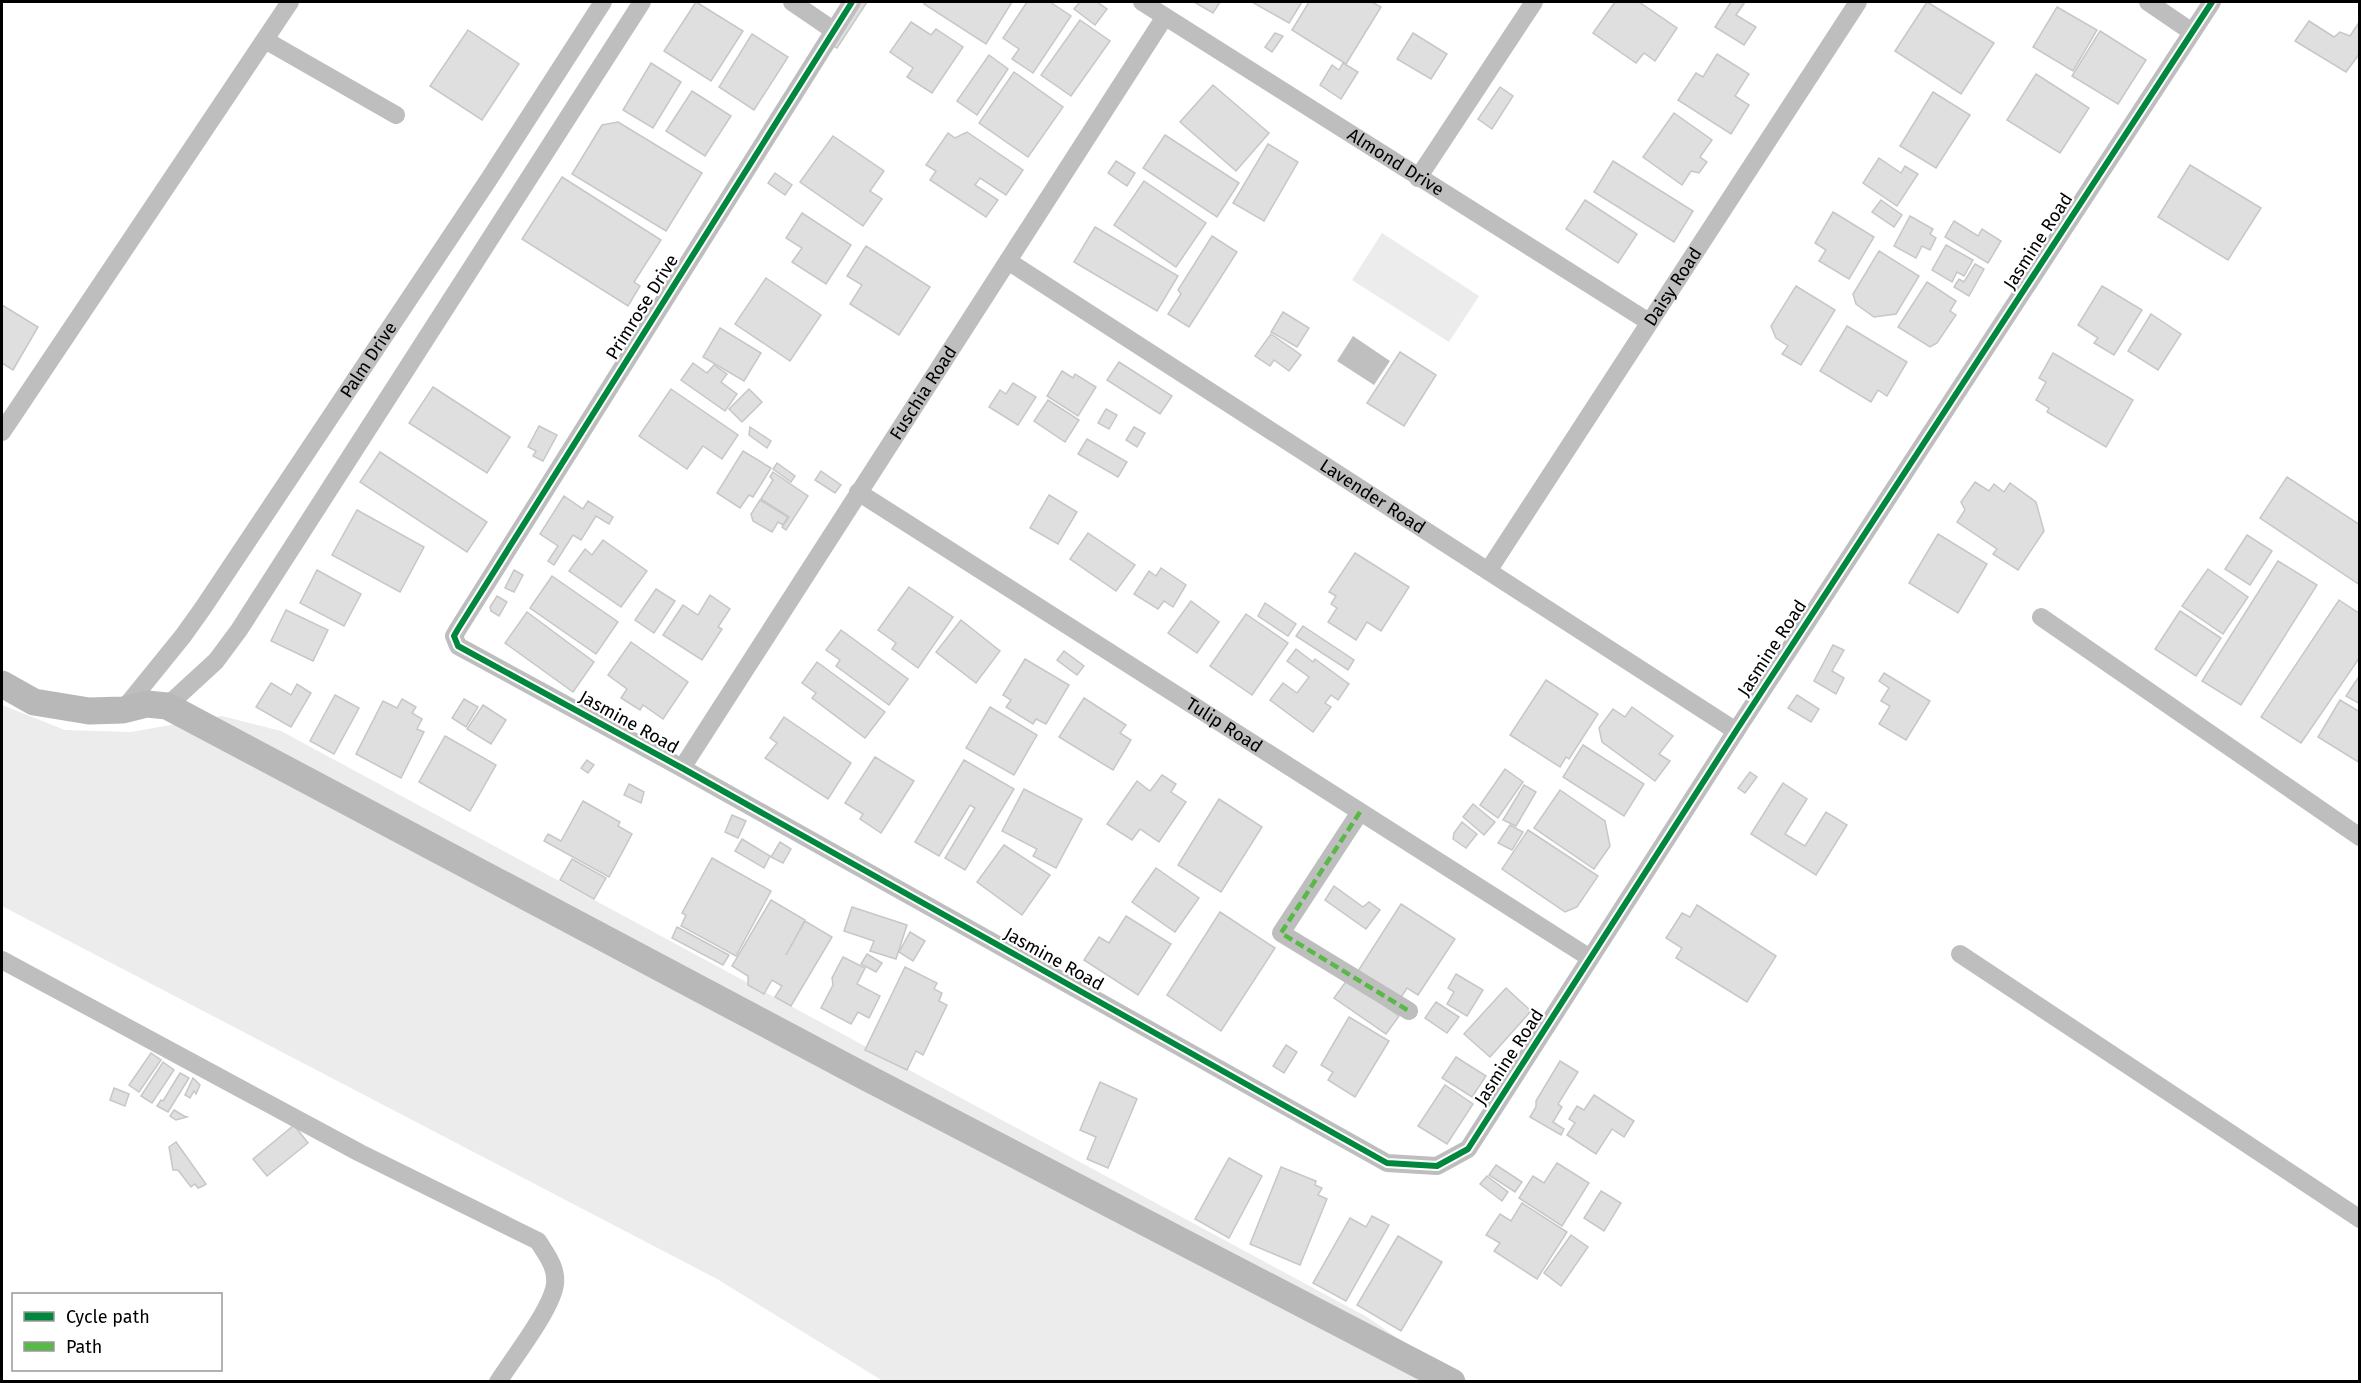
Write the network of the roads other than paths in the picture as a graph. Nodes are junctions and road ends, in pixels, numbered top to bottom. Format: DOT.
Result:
graph roads {
  1 [pos="290,2"];
  2 [pos="603,2"];
  3 [pos="642,2"];
  4 [pos="792,2"];
  5 [pos="852,2"];
  6 [pos="1142,2"];
  7 [pos="1534,2"];
  8 [pos="1858,2"];
  9 [pos="2148,2"];
  10 [pos="2211,2"];
  11 [pos="1164,18"];
  12 [pos="833,30"];
  13 [pos="2192,32"];
  14 [pos="265,40"];
  15 [pos="396,115"];
  16 [pos="1418,178"];
  17 [pos="1008,261"];
  18 [pos="1649,322"];
  19 [pos="2,432"];
  20 [pos="858,492"];
  21 [pos="1488,571"];
  22 [pos="2041,618"];
  23 [pos="458,629"];
  24 [pos="2,684"];
  25 [pos="167,706"];
  26 [pos="123,710"];
  27 [pos="1736,731"];
  28 [pos="682,768"];
  29 [pos="1360,812"];
  30 [pos="2360,837"];
  31 [pos="1960,954"];
  32 [pos="1590,958"];
  33 [pos="2,960"];
  34 [pos="1409,1011"];
  35 [pos="2360,1219"];
  36 [pos="498,1382"];
  37 [pos="1452,1382"];
  1 -- 14 [label="street"];
  2 -- 26 [label="street, Palm Drive"];
  3 -- 25 [label="street, Palm Drive"];
  4 -- 12 [label="street"];
  5 -- 12 [label="street, Primrose Drive"];
  6 -- 11 [label="street, Almond Drive"];
  7 -- 16 [label="street"];
  8 -- 18 [label="street, Daisy Road"];
  9 -- 13 [label="street"];
  10 -- 13 [label="street, Jasmine Road"];
  11 -- 16 [label="street, Almond Drive"];
  11 -- 17 [label="street, Fuschia Road"];
  12 -- 23 [label="street, Primrose Drive"];
  13 -- 27 [label="street, Jasmine Road"];
  14 -- 15 [label="street"];
  14 -- 19 [label="street"];
  16 -- 18 [label="street, Almond Drive"];
  17 -- 20 [label="street, Fuschia Road"];
  17 -- 21 [label="street, Lavender Road"];
  18 -- 21 [label="street, Daisy Road"];
  20 -- 28 [label="street, Fuschia Road"];
  20 -- 29 [label="street, Tulip Road"];
  21 -- 27 [label="street, Lavender Road"];
  22 -- 30 [label="street"];
  23 -- 28 [label="street, Jasmine Road"];
  24 -- 26 [label="street"];
  25 -- 26 [label="street"];
  25 -- 37 [label="street"];
  27 -- 32 [label="street, Jasmine Road"];
  28 -- 32 [label="street, Jasmine Road"];
  29 -- 32 [label="street, Tulip Road"];
  29 -- 34 [label="street"];
  31 -- 35 [label="street"];
  33 -- 36 [label="street"];
}
